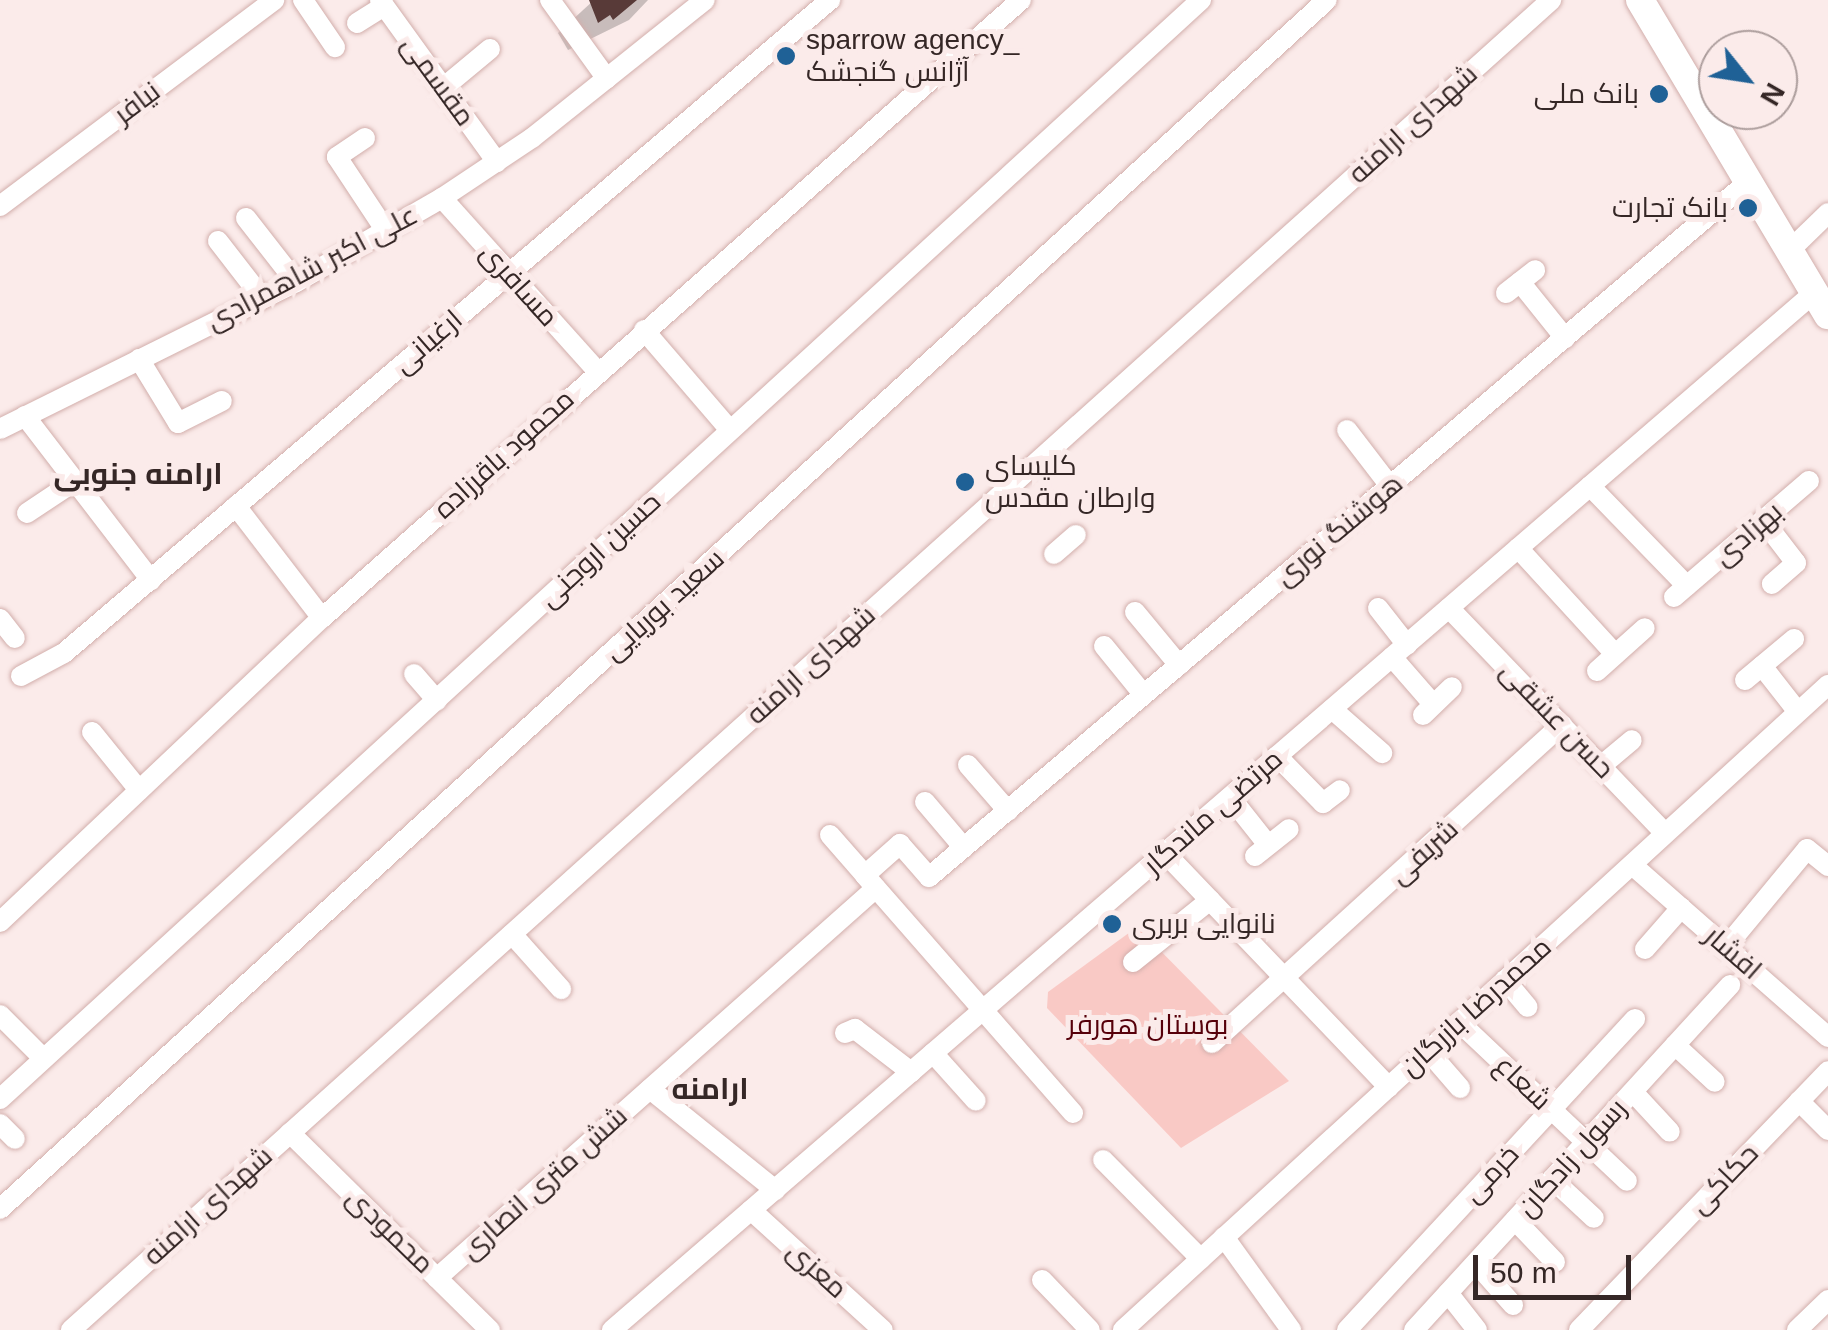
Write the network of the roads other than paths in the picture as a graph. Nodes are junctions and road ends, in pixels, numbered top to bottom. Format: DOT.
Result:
graph roads {
  1 [pos="274,0"];
  2 [pos="303,0"];
  3 [pos="550,0"];
  4 [pos="704,0"];
  5 [pos="830,0"];
  6 [pos="1021,0"];
  7 [pos="1200,0"];
  8 [pos="1327,0"];
  9 [pos="1550,0"];
  10 [pos="1640,0"];
  11 [pos="382,3"];
  12 [pos="357,23"];
  13 [pos="335,47"];
  14 [pos="490,49"];
  15 [pos="607,79"];
  16 [pos="443,88"];
  17 [pos="364,138"];
  18 [pos="497,162"];
  19 [pos="1748,182"];
  20 [pos="442,198"];
  21 [pos="0,206"];
  22 [pos="1828,213"];
  23 [pos="246,218"];
  24 [pos="386,231"];
  25 [pos="218,241"];
  26 [pos="1790,250"];
  27 [pos="507,273"];
  28 [pos="296,282"];
  29 [pos="1520,282"];
  30 [pos="262,298"];
  31 [pos="1821,304"];
  32 [pos="644,330"];
  33 [pos="1564,338"];
  34 [pos="138,359"];
  35 [pos="597,371"];
  36 [pos="222,400"];
  37 [pos="25,416"];
  38 [pos="0,429"];
  39 [pos="730,430"];
  40 [pos="1347,430"];
  41 [pos="75,481"];
  42 [pos="1808,482"];
  43 [pos="1390,486"];
  44 [pos="1590,486"];
  45 [pos="236,506"];
  46 [pos="27,513"];
  47 [pos="1764,520"];
  48 [pos="1076,535"];
  49 [pos="1518,548"];
  50 [pos="1054,554"];
  51 [pos="151,580"];
  52 [pos="1772,584"];
  53 [pos="1378,608"];
  54 [pos="1450,608"];
  55 [pos="1135,612"];
  56 [pos="322,618"];
  57 [pos="0,619"];
  58 [pos="1646,628"];
  59 [pos="15,638"];
  60 [pos="1794,640"];
  61 [pos="1104,646"];
  62 [pos="1400,651"];
  63 [pos="1616,654"];
  64 [pos="1179,665"];
  65 [pos="1762,666"];
  66 [pos="1597,671"];
  67 [pos="414,674"];
  68 [pos="21,676"];
  69 [pos="1745,680"];
  70 [pos="1828,684"];
  71 [pos="1452,687"];
  72 [pos="1144,695"];
  73 [pos="438,700"];
  74 [pos="1332,708"];
  75 [pos="1798,712"];
  76 [pos="1562,725"];
  77 [pos="92,732"];
  78 [pos="1632,740"];
  79 [pos="1382,753"];
  80 [pos="1278,756"];
  81 [pos="968,765"];
  82 [pos="1601,766"];
  83 [pos="139,790"];
  84 [pos="1340,790"];
  85 [pos="1230,797"];
  86 [pos="925,802"];
  87 [pos="1008,811"];
  88 [pos="1289,829"];
  89 [pos="1666,833"];
  90 [pos="830,835"];
  91 [pos="964,848"];
  92 [pos="1165,853"];
  93 [pos="1828,866"];
  94 [pos="1638,870"];
  95 [pos="929,878"];
  96 [pos="870,882"];
  97 [pos="1210,900"];
  98 [pos="1681,908"];
  99 [pos="0,922"];
  100 [pos="512,934"];
  101 [pos="1726,947"];
  102 [pos="1645,948"];
  103 [pos="1133,962"];
  104 [pos="1284,978"];
  105 [pos="1505,980"];
  106 [pos="1730,986"];
  107 [pos="562,989"];
  108 [pos="1528,1007"];
  109 [pos="983,1010"];
  110 [pos="0,1014"];
  111 [pos="1635,1019"];
  112 [pos="1460,1022"];
  113 [pos="1825,1027"];
  114 [pos="845,1033"];
  115 [pos="1212,1043"];
  116 [pos="1675,1045"];
  117 [pos="1428,1051"];
  118 [pos="933,1053"];
  119 [pos="43,1058"];
  120 [pos="912,1072"];
  121 [pos="1828,1072"];
  122 [pos="1715,1082"];
  123 [pos="1389,1087"];
  124 [pos="1460,1088"];
  125 [pos="650,1089"];
  126 [pos="1633,1092"];
  127 [pos="0,1100"];
  128 [pos="1800,1101"];
  129 [pos="974,1103"];
  130 [pos="1551,1110"];
  131 [pos="1072,1113"];
  132 [pos="1828,1130"];
  133 [pos="1670,1132"];
  134 [pos="290,1133"];
  135 [pos="1585,1145"];
  136 [pos="1103,1160"];
  137 [pos="1552,1179"];
  138 [pos="1626,1181"];
  139 [pos="775,1190"];
  140 [pos="0,1209"];
  141 [pos="752,1210"];
  142 [pos="1594,1218"];
  143 [pos="1515,1220"];
  144 [pos="1224,1238"];
  145 [pos="1201,1259"];
  146 [pos="1476,1262"];
  147 [pos="1555,1262"];
  148 [pos="438,1278"];
  149 [pos="1042,1280"];
  150 [pos="1448,1293"];
  151 [pos="1828,1300"];
  152 [pos="1514,1305"];
  153 [pos="869,1325"];
  154 [pos="71,1330"];
  155 [pos="490,1330"];
  156 [pos="612,1330"];
  157 [pos="1090,1330"];
  158 [pos="1123,1330"];
  159 [pos="1291,1330"];
  160 [pos="1348,1330"];
  161 [pos="1414,1330"];
  162 [pos="1478,1330"];
  163 [pos="1579,1330"];
  164 [pos="1796,1330"];
  1 -- 21 [label="street, نیافر"];
  2 -- 13 [label="street"];
  3 -- 15 [label="street"];
  4 -- 15 [label="street, علی اکبر شاهمرادی"];
  5 -- 27 [label="street, ارغیانی"];
  6 -- 32 [label="street, محمود باقرزاده"];
  7 -- 39 [label="street, حسین اروجنی"];
  8 -- 140 [label="street, سعید بوریایی"];
  9 -- 100 [label="street, شهدای ارامنه"];
  10 -- 19 [label="main road"];
  11 -- 12 [label="street"];
  11 -- 16 [label="street, مقسمی"];
  14 -- 16 [label="street"];
  15 -- 18 [label="street, علی اکبر شاهمرادی"];
  16 -- 18 [label="street, مقسمی"];
  17 -- 24 [label="street"];
  18 -- 20 [label="street, علی اکبر شاهمرادی"];
  19 -- 26 [label="main road"];
  19 -- 33 [label="street, هوشنگ نوری"];
  20 -- 24 [label="street, علی اکبر شاهمرادی"];
  20 -- 27 [label="street, مسافری"];
  22 -- 26 [label="street"];
  23 -- 28 [label="street"];
  24 -- 28 [label="street, علی اکبر شاهمرادی"];
  25 -- 30 [label="street"];
  26 -- 31 [label="main road"];
  27 -- 35 [label="street, مسافری"];
  27 -- 45 [label="street, ارغیانی"];
  28 -- 30 [label="street, علی اکبر شاهمرادی"];
  29 -- 33 [label="street"];
  30 -- 34 [label="street, علی اکبر شاهمرادی"];
  31 -- 44 [label="street, مرتضی ماندگار"];
  32 -- 35 [label="street, محمود باقرزاده"];
  32 -- 39 [label="street"];
  33 -- 43 [label="street, هوشنگ نوری"];
  34 -- 36 [label="street"];
  34 -- 37 [label="street, علی اکبر شاهمرادی"];
  35 -- 56 [label="street, محمود باقرزاده"];
  37 -- 38 [label="street, علی اکبر شاهمرادی"];
  37 -- 41 [label="street"];
  39 -- 73 [label="street, حسین اروجنی"];
  40 -- 43 [label="street"];
  41 -- 46 [label="street"];
  41 -- 51 [label="street"];
  42 -- 47 [label="street, بهزادی"];
  43 -- 64 [label="street, هوشنگ نوری"];
  44 -- 47 [label="street, بهزادی"];
  44 -- 49 [label="street, مرتضی ماندگار"];
  45 -- 51 [label="street, ارغیانی"];
  45 -- 56 [label="street"];
  47 -- 52 [label="street"];
  48 -- 50 [label="street"];
  49 -- 54 [label="street, مرتضی ماندگار"];
  49 -- 63 [label="street"];
  51 -- 68 [label="street, ارغیانی"];
  53 -- 62 [label="street"];
  54 -- 62 [label="street, مرتضی ماندگار"];
  54 -- 76 [label="street, حسن عشقی"];
  55 -- 64 [label="street"];
  56 -- 83 [label="street, محمود باقرزاده"];
  57 -- 59 [label="street"];
  58 -- 63 [label="street"];
  60 -- 65 [label="street"];
  61 -- 72 [label="street"];
  62 -- 71 [label="street"];
  62 -- 74 [label="street, مرتضی ماندگار"];
  63 -- 66 [label="street"];
  64 -- 72 [label="street, هوشنگ نوری"];
  65 -- 69 [label="street"];
  65 -- 75 [label="street"];
  67 -- 73 [label="street"];
  70 -- 75 [label="street, محمدرضا بازرگان"];
  72 -- 87 [label="street, هوشنگ نوری"];
  73 -- 119 [label="street, حسین اروجنی"];
  74 -- 79 [label="street"];
  74 -- 80 [label="street, مرتضی ماندگار"];
  75 -- 89 [label="street, محمدرضا بازرگان"];
  76 -- 82 [label="street, حسن عشقی"];
  76 -- 104 [label="street, شریفی"];
  77 -- 83 [label="street"];
  78 -- 82 [label="street"];
  80 -- 84 [label="street"];
  80 -- 85 [label="street, مرتضی ماندگار"];
  81 -- 87 [label="street"];
  82 -- 89 [label="street, حسن عشقی"];
  83 -- 99 [label="street, محمود باقرزاده"];
  85 -- 88 [label="street"];
  85 -- 92 [label="street, مرتضی ماندگار"];
  86 -- 91 [label="street"];
  87 -- 91 [label="street, هوشنگ نوری"];
  89 -- 105 [label="street, محمدرضا بازرگان"];
  90 -- 96 [label="street"];
  91 -- 95 [label="street, هوشنگ نوری"];
  92 -- 97 [label="street"];
  92 -- 109 [label="street, مرتضی ماندگار"];
  93 -- 101 [label="street"];
  94 -- 98 [label="street, افشار"];
  95 -- 96 [label="street, شش متری انصاری"];
  96 -- 109 [label="street"];
  96 -- 125 [label="street, شش متری انصاری"];
  97 -- 103 [label="street"];
  97 -- 104 [label="street"];
  98 -- 101 [label="street, افشار"];
  98 -- 102 [label="street"];
  100 -- 107 [label="street"];
  100 -- 134 [label="street, شهدای ارامنه"];
  101 -- 113 [label="street, افشار"];
  104 -- 115 [label="street, شریفی"];
  104 -- 123 [label="street"];
  105 -- 108 [label="street"];
  105 -- 112 [label="street, محمدرضا بازرگان"];
  106 -- 116 [label="street, رسول زادگان"];
  109 -- 118 [label="street, مرتضی ماندگار"];
  109 -- 131 [label="street"];
  110 -- 119 [label="street"];
  111 -- 130 [label="street, خرمی"];
  112 -- 117 [label="street, محمدرضا بازرگان"];
  112 -- 130 [label="street, شعاع"];
  114 -- 120 [label="street"];
  116 -- 122 [label="street"];
  116 -- 126 [label="street, رسول زادگان"];
  117 -- 123 [label="street, محمدرضا بازرگان"];
  117 -- 124 [label="street"];
  118 -- 120 [label="street, مرتضی ماندگار"];
  118 -- 129 [label="street"];
  119 -- 127 [label="street, حسین اروجنی"];
  120 -- 139 [label="street, مرتضی ماندگار"];
  121 -- 128 [label="street, حکاکی"];
  123 -- 144 [label="street, محمدرضا بازرگان"];
  125 -- 139 [label="street"];
  125 -- 148 [label="street, شش متری انصاری"];
  126 -- 133 [label="street"];
  126 -- 135 [label="street, رسول زادگان"];
  128 -- 132 [label="street"];
  128 -- 163 [label="street, حکاکی"];
  130 -- 135 [label="street, شعاع"];
  130 -- 160 [label="street, خرمی"];
  134 -- 148 [label="street, محمودی"];
  134 -- 154 [label="street, شهدای ارامنه"];
  135 -- 137 [label="street, رسول زادگان"];
  135 -- 138 [label="street, شعاع"];
  136 -- 145 [label="street"];
  137 -- 142 [label="street"];
  137 -- 143 [label="street, رسول زادگان"];
  139 -- 141 [label="street, مرتضی ماندگار"];
  141 -- 153 [label="street, معزی"];
  141 -- 156 [label="street, مرتضی ماندگار"];
  143 -- 146 [label="street, رسول زادگان"];
  143 -- 147 [label="street"];
  144 -- 145 [label="street, محمدرضا بازرگان"];
  144 -- 159 [label="street"];
  145 -- 158 [label="street, محمدرضا بازرگان"];
  146 -- 150 [label="street, رسول زادگان"];
  146 -- 152 [label="street"];
  148 -- 155 [label="street, محمودی"];
  149 -- 157 [label="street"];
  150 -- 161 [label="street, رسول زادگان"];
  150 -- 162 [label="street"];
  151 -- 164 [label="street"];
}
